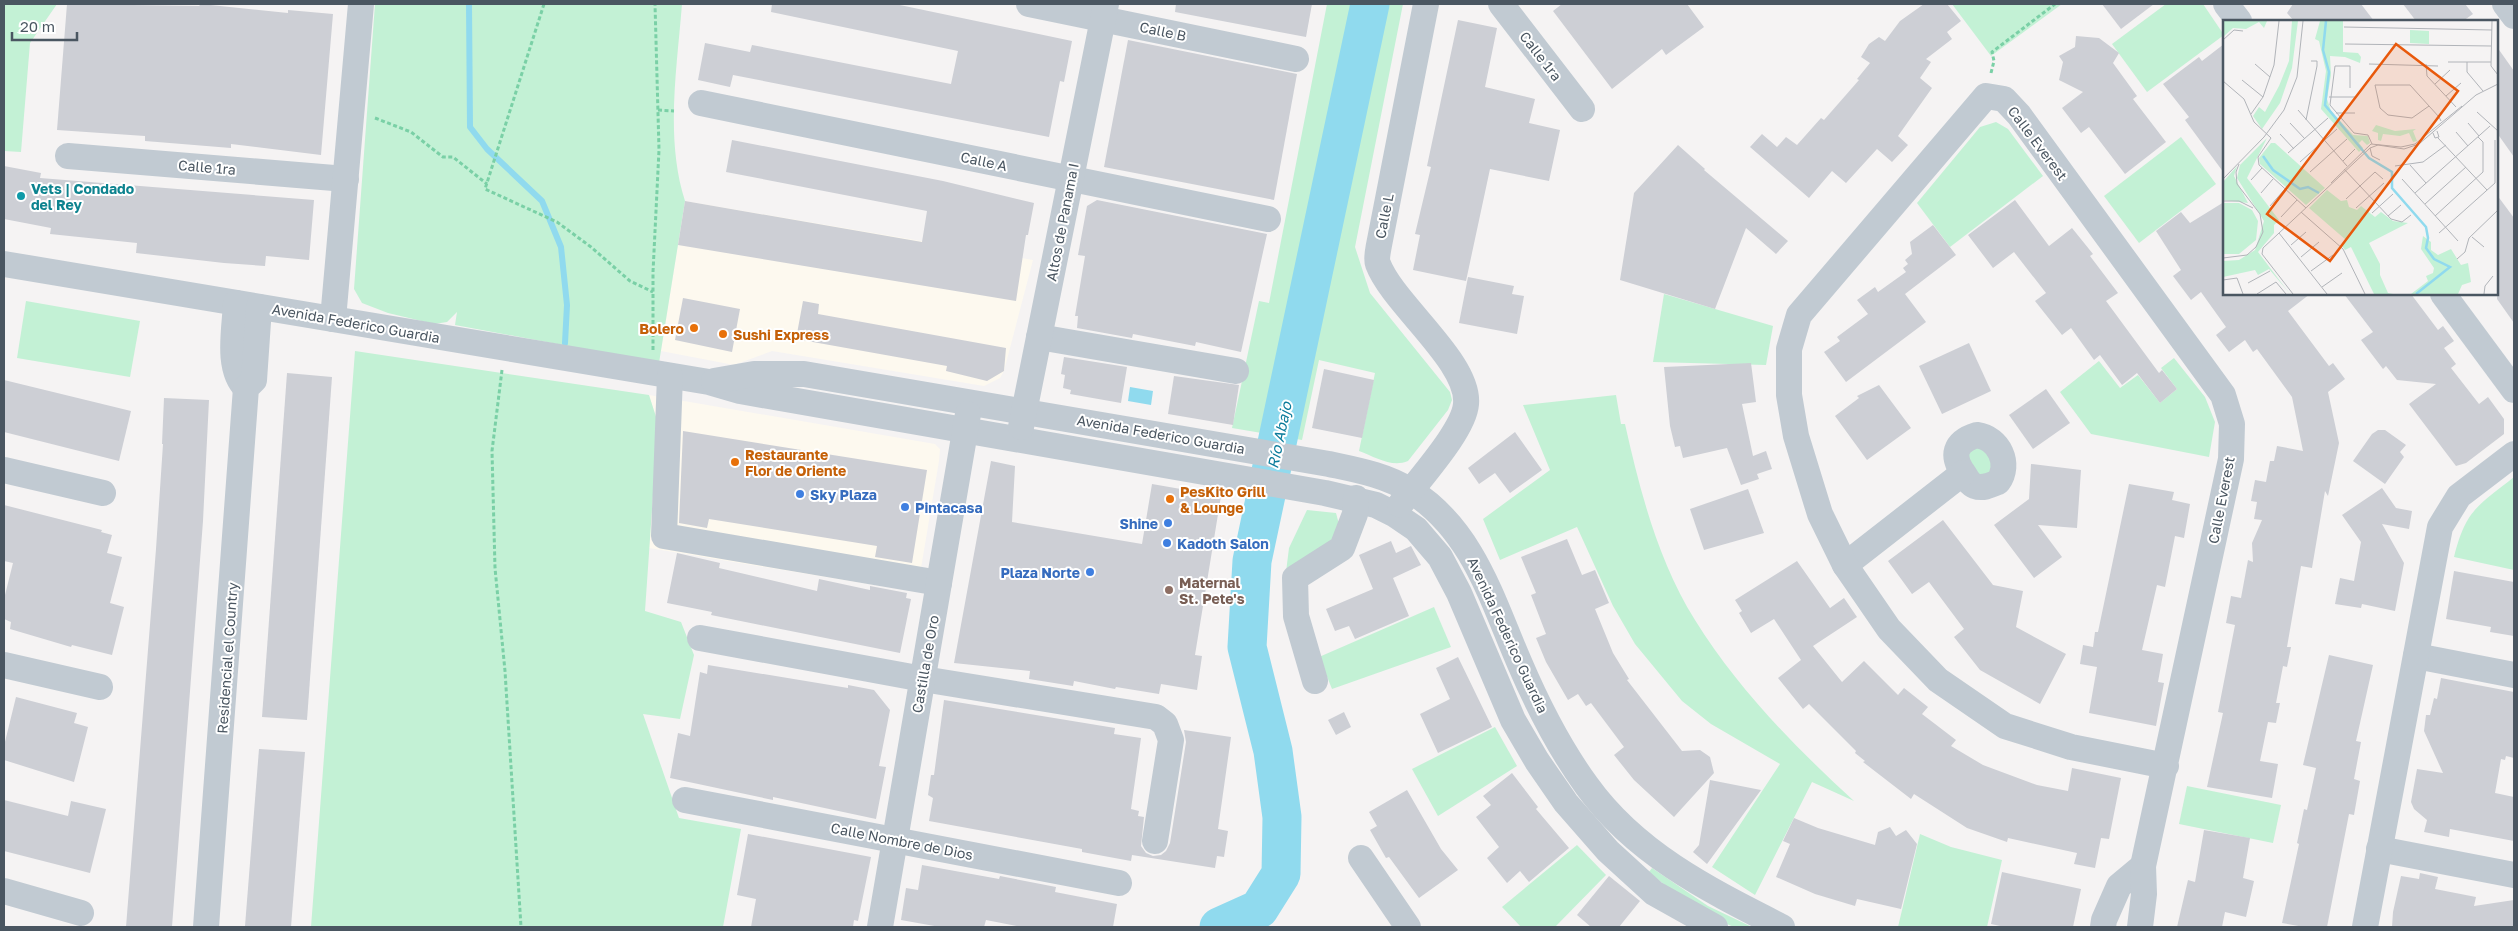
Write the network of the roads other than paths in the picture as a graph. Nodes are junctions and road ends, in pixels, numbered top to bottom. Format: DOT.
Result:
graph roads {
  1 [pos="361,4"];
  2 [pos="1029,4"];
  3 [pos="1426,4"];
  4 [pos="1501,4"];
  5 [pos="2226,4"];
  6 [pos="2505,4"];
  7 [pos="1104,12"];
  8 [pos="2514,16"];
  9 [pos="2238,20"];
  10 [pos="1296,59"];
  11 [pos="701,103"];
  12 [pos="1582,109"];
  13 [pos="68,156"];
  14 [pos="346,178"];
  15 [pos="1071,179"];
  16 [pos="1268,219"];
  17 [pos="4,264"];
  18 [pos="2443,295"];
  19 [pos="247,305"];
  20 [pos="333,319"];
  21 [pos="1039,338"];
  22 [pos="1236,372"];
  23 [pos="663,375"];
  24 [pos="709,382"];
  25 [pos="2514,390"];
  26 [pos="971,401"];
  27 [pos="1024,410"];
  28 [pos="965,432"];
  29 [pos="1019,440"];
  30 [pos="2514,454"];
  31 [pos="4,470"];
  32 [pos="1963,474"];
  33 [pos="1411,490"];
  34 [pos="103,493"];
  35 [pos="1356,498"];
  36 [pos="1394,514"];
  37 [pos="1845,564"];
  38 [pos="939,583"];
  39 [pos="700,638"];
  40 [pos="2416,656"];
  41 [pos="4,665"];
  42 [pos="2514,675"];
  43 [pos="922,679"];
  44 [pos="1316,681"];
  45 [pos="100,687"];
  46 [pos="2166,766"];
  47 [pos="685,800"];
  48 [pos="1627,831"];
  49 [pos="895,840"];
  50 [pos="1154,841"];
  51 [pos="2379,849"];
  52 [pos="1608,851"];
  53 [pos="1361,858"];
  54 [pos="2144,866"];
  55 [pos="2514,875"];
  56 [pos="1119,883"];
  57 [pos="4,891"];
  58 [pos="81,913"];
  59 [pos="206,927"];
  60 [pos="880,927"];
  61 [pos="1408,927"];
  62 [pos="1714,927"];
  63 [pos="1782,927"];
  64 [pos="2103,927"];
  65 [pos="2140,927"];
  66 [pos="2365,927"];
  1 -- 14 [label="street"];
  2 -- 7 [label="street, Calle B"];
  3 -- 33 [label="street, Calle L"];
  4 -- 12 [label="street, Calle 1ra"];
  5 -- 9 [label="street"];
  6 -- 8 [label="street"];
  7 -- 10 [label="street, Calle B"];
  7 -- 15 [label="street, Altos de Panama I"];
  11 -- 15 [label="street, Calle A"];
  13 -- 14 [label="street, Calle 1ra"];
  14 -- 20 [label="street"];
  15 -- 16 [label="street, Calle A"];
  15 -- 21 [label="street, Altos de Panama I"];
  17 -- 19 [label="street, Avenida Federico Guardia"];
  18 -- 25 [label="street"];
  19 -- 20 [label="street, Avenida Federico Guardia"];
  19 -- 59 [label="street, Residencial el Country"];
  20 -- 23 [label="street, Avenida Federico Guardia"];
  21 -- 22 [label="street"];
  21 -- 27 [label="street, Altos de Panama I"];
  23 -- 24 [label="street, Avenida Federico Guardia"];
  23 -- 38 [label="street"];
  24 -- 26 [label="street, Avenida Federico Guardia"];
  24 -- 28 [label="street, Avenida Federico Guardia"];
  26 -- 27 [label="street, Avenida Federico Guardia"];
  26 -- 28 [label="street, Castilla de Oro"];
  27 -- 29 [label="street, Altos de Panama I"];
  27 -- 33 [label="street, Avenida Federico Guardia"];
  28 -- 29 [label="street, Avenida Federico Guardia"];
  28 -- 38 [label="street, Castilla de Oro"];
  29 -- 35 [label="street, Avenida Federico Guardia"];
  30 -- 40 [label="street"];
  31 -- 34 [label="street"];
  32 -- 37 [label="street"];
  33 -- 36 [label="street"];
  33 -- 48 [label="street, Avenida Federico Guardia"];
  35 -- 36 [label="street, Avenida Federico Guardia"];
  35 -- 44 [label="street"];
  36 -- 52 [label="street, Avenida Federico Guardia"];
  37 -- 46 [label="street"];
  37 -- 46 [label="street, Calle Everest"];
  38 -- 43 [label="street, Castilla de Oro"];
  39 -- 43 [label="street"];
  40 -- 42 [label="street"];
  40 -- 51 [label="street"];
  41 -- 45 [label="street"];
  43 -- 49 [label="street, Castilla de Oro"];
  43 -- 50 [label="street"];
  46 -- 54 [label="street, Calle Everest"];
  47 -- 49 [label="street, Calle Nombre de Dios"];
  48 -- 52 [label="street"];
  48 -- 63 [label="street, Avenida Federico Guardia"];
  49 -- 56 [label="street, Calle Nombre de Dios"];
  49 -- 60 [label="street, Castilla de Oro"];
  51 -- 55 [label="street"];
  51 -- 66 [label="street"];
  52 -- 62 [label="street, Avenida Federico Guardia"];
  53 -- 61 [label="street"];
  54 -- 64 [label="street"];
  54 -- 65 [label="street, Calle Everest"];
  57 -- 58 [label="street"];
}
